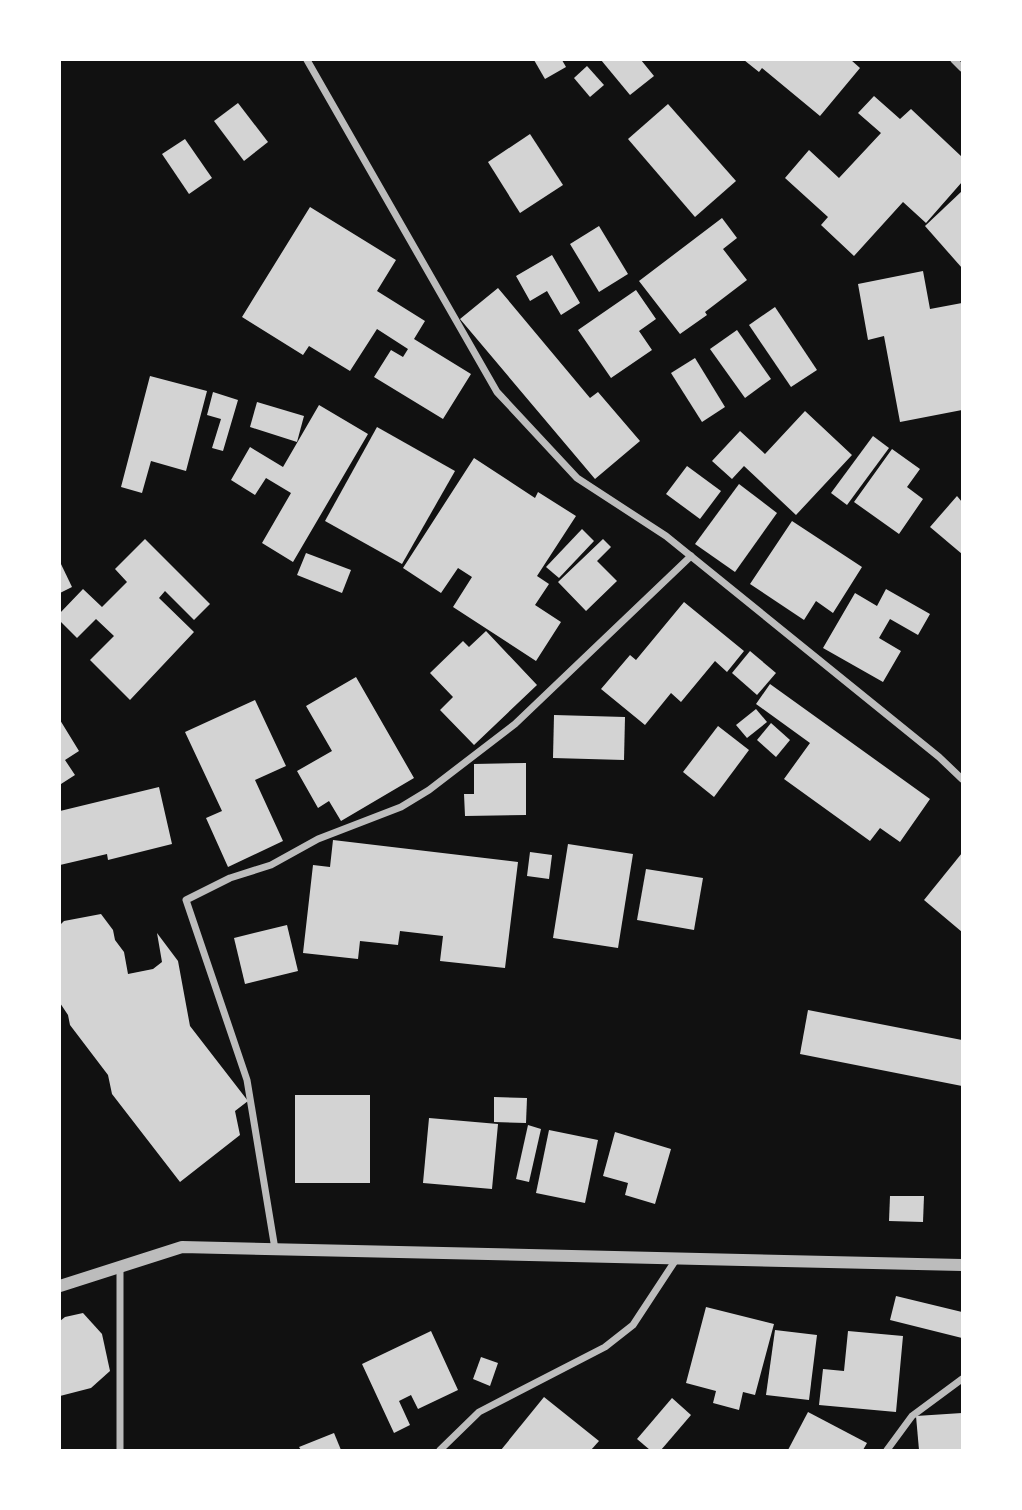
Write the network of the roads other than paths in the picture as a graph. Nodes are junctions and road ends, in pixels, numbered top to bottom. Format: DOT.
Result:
graph roads {
  1 [pos="307,60"];
  2 [pos="954,60"];
  3 [pos="962,68"];
  4 [pos="691,556"];
  5 [pos="962,779"];
  6 [pos="275,1249"];
  7 [pos="678,1257"];
  8 [pos="962,1265"];
  9 [pos="120,1267"];
  10 [pos="60,1286"];
  11 [pos="962,1379"];
  12 [pos="120,1451"];
  13 [pos="440,1451"];
  14 [pos="887,1451"];
  1 -- 4 [label="street"];
  2 -- 3 [label="street"];
  4 -- 5 [label="street"];
  4 -- 6 [label="street"];
  6 -- 7 [label="street"];
  6 -- 9 [label="street"];
  7 -- 8 [label="street"];
  7 -- 13 [label="street"];
  9 -- 10 [label="street"];
  9 -- 12 [label="street"];
  11 -- 14 [label="street"];
}
